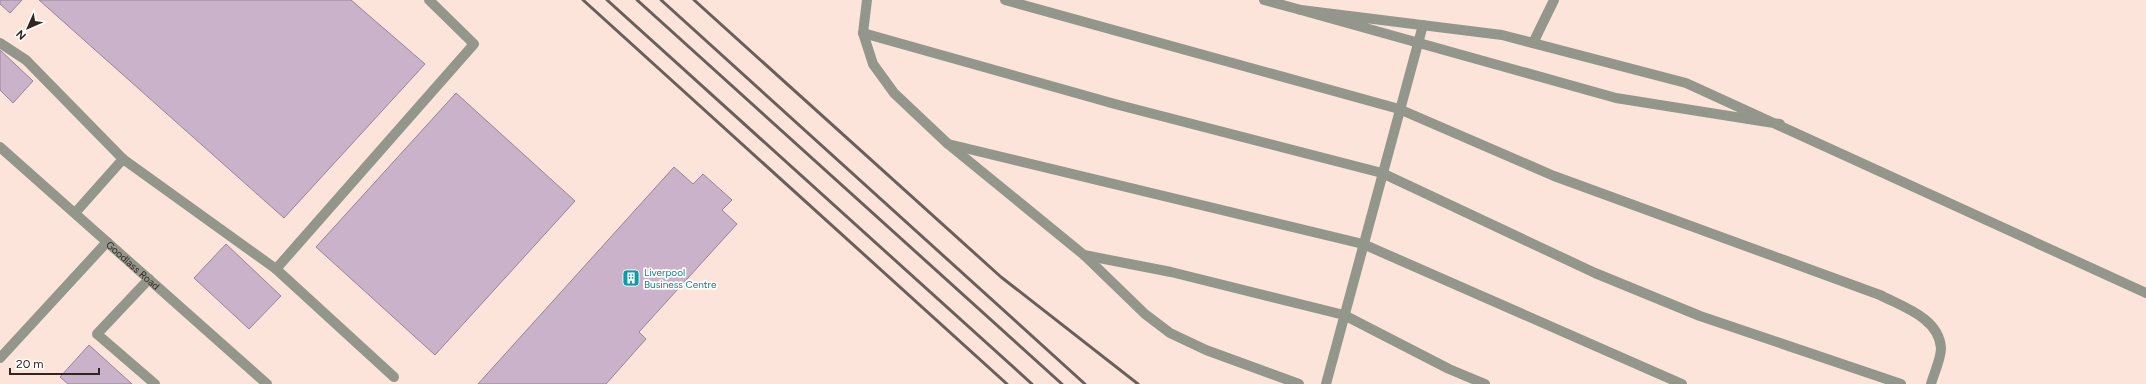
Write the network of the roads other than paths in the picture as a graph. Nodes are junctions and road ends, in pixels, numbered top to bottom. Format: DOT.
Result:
graph roads {
  1 [pos="429,0"];
  2 [pos="867,0"];
  3 [pos="1005,0"];
  4 [pos="1264,0"];
  5 [pos="1554,0"];
  6 [pos="1301,10"];
  7 [pos="1423,25"];
  8 [pos="863,33"];
  9 [pos="1417,42"];
  10 [pos="0,43"];
  11 [pos="1533,43"];
  12 [pos="1399,109"];
  13 [pos="1780,124"];
  14 [pos="948,144"];
  15 [pos="0,147"];
  16 [pos="123,159"];
  17 [pos="1382,173"];
  18 [pos="75,213"];
  19 [pos="107,242"];
  20 [pos="1363,244"];
  21 [pos="1084,255"];
  22 [pos="276,269"];
  23 [pos="149,279"];
  24 [pos="2146,293"];
  25 [pos="1344,315"];
  26 [pos="0,358"];
  27 [pos="394,377"];
  28 [pos="155,384"];
  29 [pos="267,384"];
  30 [pos="1299,384"];
  31 [pos="1326,384"];
  32 [pos="1485,384"];
  33 [pos="1682,384"];
  34 [pos="1901,384"];
  35 [pos="1931,384"];
  1 -- 22 [label="street"];
  2 -- 8 [label="street"];
  3 -- 12 [label="street"];
  4 -- 6 [label="street"];
  5 -- 11 [label="street"];
  6 -- 7 [label="street"];
  6 -- 9 [label="street"];
  7 -- 9 [label="street"];
  7 -- 11 [label="street"];
  8 -- 14 [label="street"];
  8 -- 17 [label="street"];
  9 -- 12 [label="street"];
  9 -- 13 [label="street"];
  10 -- 16 [label="street"];
  11 -- 13 [label="street"];
  12 -- 17 [label="street"];
  12 -- 35 [label="street"];
  13 -- 24 [label="street"];
  14 -- 20 [label="street"];
  14 -- 21 [label="street"];
  15 -- 18 [label="street, Goodlass Road"];
  16 -- 18 [label="street"];
  16 -- 22 [label="street"];
  17 -- 20 [label="street"];
  17 -- 34 [label="street"];
  18 -- 19 [label="street, Goodlass Road"];
  19 -- 23 [label="street, Goodlass Road"];
  19 -- 26 [label="street"];
  20 -- 25 [label="street"];
  20 -- 33 [label="street"];
  21 -- 25 [label="street"];
  21 -- 30 [label="street"];
  22 -- 27 [label="street"];
  23 -- 28 [label="street"];
  23 -- 29 [label="street, Goodlass Road"];
  25 -- 31 [label="street"];
  25 -- 32 [label="street"];
}
